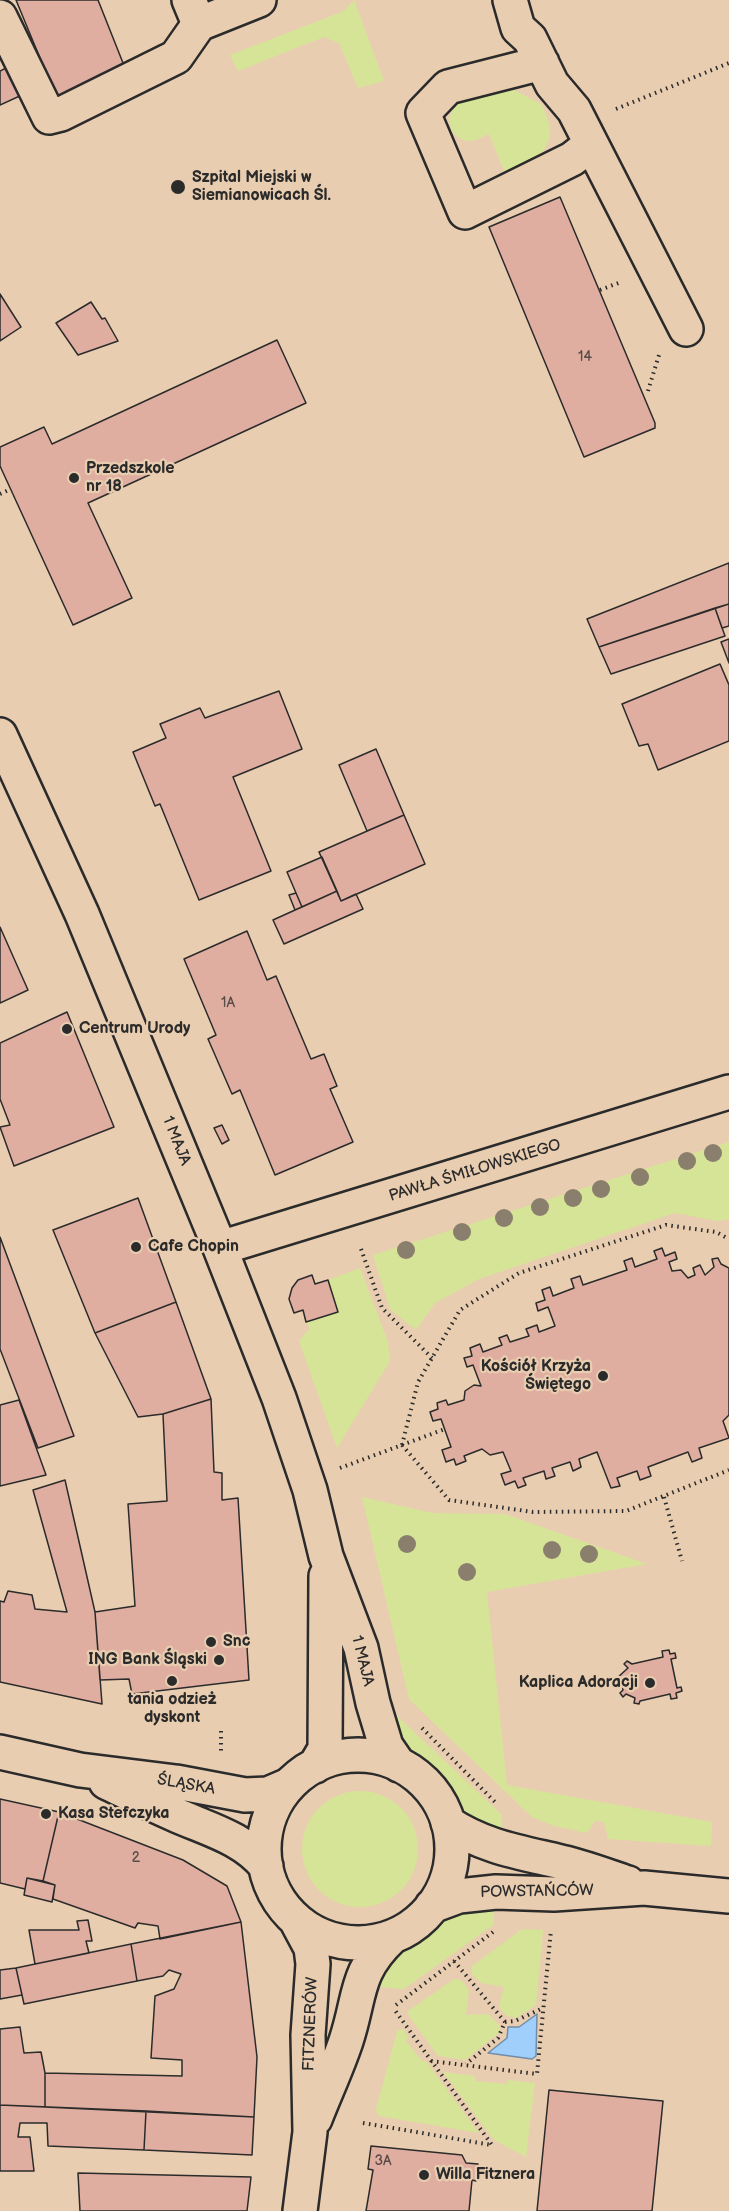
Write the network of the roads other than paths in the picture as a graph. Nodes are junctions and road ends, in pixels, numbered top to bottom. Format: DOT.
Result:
graph roads {
  1 [pos="259,0"];
  2 [pos="510,0"];
  3 [pos="194,12"];
  4 [pos="0,17"];
  5 [pos="542,63"];
  6 [pos="590,145"];
  7 [pos="686,329"];
  8 [pos="0,735"];
  9 [pos="729,1092"];
  10 [pos="220,1248"];
  11 [pos="326,1556"];
  12 [pos="0,1752"];
  13 [pos="399,1765"];
  14 [pos="315,1766"];
  15 [pos="80,1770"];
  16 [pos="289,1785"];
  17 [pos="448,1823"];
  18 [pos="266,1866"];
  19 [pos="644,1888"];
  20 [pos="729,1896"];
  21 [pos="432,1906"];
  22 [pos="296,1920"];
  23 [pos="392,1937"];
  24 [pos="310,2132"];
  25 [pos="300,2211"];
  1 -- 3 [label="street"];
  2 -- 5 [label="street"];
  3 -- 4 [label="street"];
  5 -- 6 [label="street"];
  5 -- 6 [label="street"];
  6 -- 7 [label="street"];
  8 -- 10 [label="street, 1 MAJA"];
  9 -- 10 [label="street, PAWŁA ŚMIŁOWSKIEGO"];
  10 -- 11 [label="street, 1 MAJA"];
  11 -- 13 [label="street, 1 MAJA"];
  11 -- 14 [label="street, 1 MAJA"];
  12 -- 15 [label="street, ŚLĄSKA"];
  13 -- 14 [label="street"];
  13 -- 17 [label="street"];
  14 -- 16 [label="street"];
  15 -- 16 [label="street, ŚLĄSKA"];
  15 -- 18 [label="street, ŚLĄSKA"];
  16 -- 18 [label="street"];
  17 -- 19 [label="street, POWSTAŃCÓW"];
  17 -- 21 [label="street"];
  18 -- 22 [label="street"];
  19 -- 20 [label="street, POWSTAŃCÓW"];
  19 -- 21 [label="street, POWSTAŃCÓW"];
  21 -- 23 [label="street"];
  22 -- 23 [label="street"];
  22 -- 24 [label="street, FITZNERÓW"];
  23 -- 24 [label="street, FITZNERÓW"];
  24 -- 25 [label="street, FITZNERÓW"];
}
